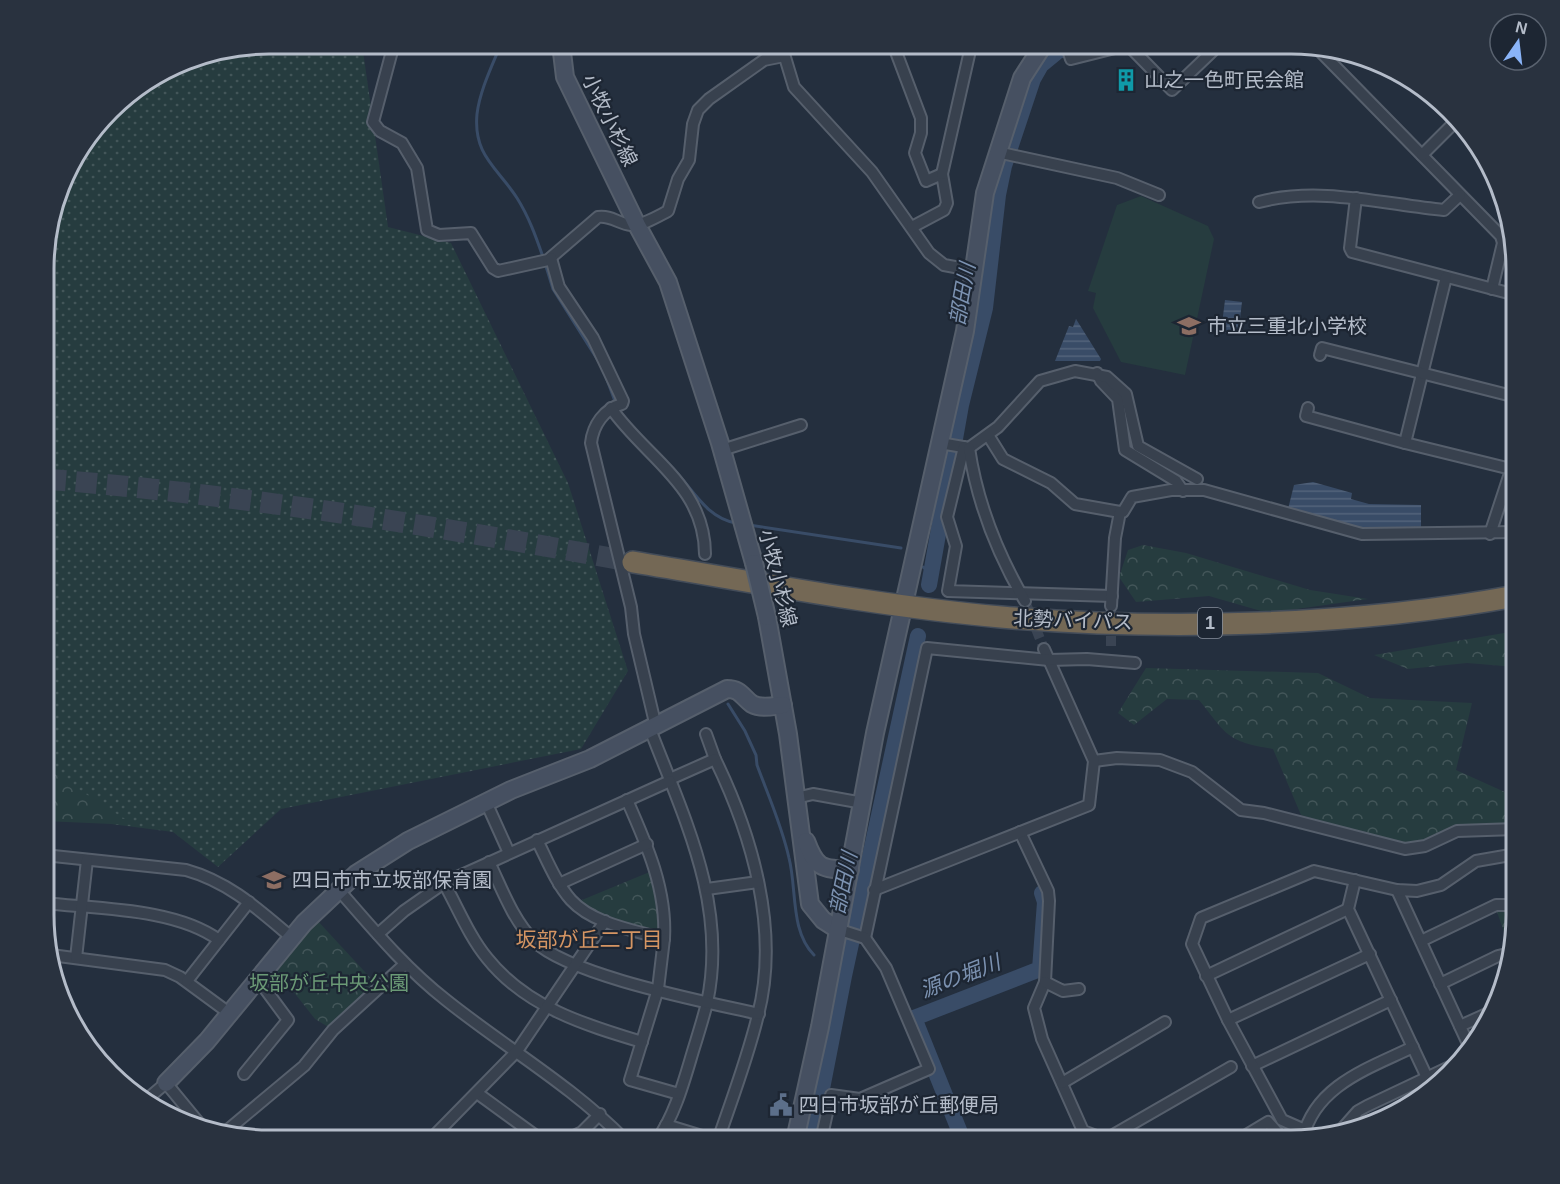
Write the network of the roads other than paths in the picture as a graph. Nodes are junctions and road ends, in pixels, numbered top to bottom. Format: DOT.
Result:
graph roads {
  1 [pos="391,54"];
  2 [pos="562,54"];
  3 [pos="897,54"];
  4 [pos="969,54"];
  5 [pos="1037,54"];
  6 [pos="1068,54"];
  7 [pos="1089,54"];
  8 [pos="1137,54"];
  9 [pos="1210,54"];
  10 [pos="784,56"];
  11 [pos="1335,58"];
  12 [pos="1452,126"];
  13 [pos="1000,153"];
  14 [pos="1422,155"];
  15 [pos="942,174"];
  16 [pos="1159,195"];
  17 [pos="1460,195"];
  18 [pos="1356,198"];
  19 [pos="1259,202"];
  20 [pos="637,225"];
  21 [pos="912,227"];
  22 [pos="546,260"];
  23 [pos="976,271"];
  24 [pos="1446,277"];
  25 [pos="1492,289"];
  26 [pos="1506,292"];
  27 [pos="1320,355"];
  28 [pos="1097,373"];
  29 [pos="1422,373"];
  30 [pos="1506,394"];
  31 [pos="615,406"];
  32 [pos="1308,408"];
  33 [pos="801,425"];
  34 [pos="988,435"];
  35 [pos="1405,442"];
  36 [pos="943,444"];
  37 [pos="965,447"];
  38 [pos="722,450"];
  39 [pos="1506,468"];
  40 [pos="1197,479"];
  41 [pos="1506,484"];
  42 [pos="1183,491"];
  43 [pos="1120,512"];
  44 [pos="1506,533"];
  45 [pos="1490,534"];
  46 [pos="705,554"];
  47 [pos="633,562"];
  48 [pos="1022,596"];
  49 [pos="1506,597"];
  50 [pos="903,606"];
  51 [pos="1044,649"];
  52 [pos="1112,650"];
  53 [pos="1049,660"];
  54 [pos="1111,662"];
  55 [pos="1136,663"];
  56 [pos="783,705"];
  57 [pos="653,728"];
  58 [pos="705,734"];
  59 [pos="715,759"];
  60 [pos="1094,761"];
  61 [pos="670,780"];
  62 [pos="796,798"];
  63 [pos="627,800"];
  64 [pos="486,802"];
  65 [pos="863,804"];
  66 [pos="798,820"];
  67 [pos="1506,829"];
  68 [pos="1020,832"];
  69 [pos="537,840"];
  70 [pos="646,844"];
  71 [pos="509,853"];
  72 [pos="54,856"];
  73 [pos="1506,856"];
  74 [pos="87,860"];
  75 [pos="489,862"];
  76 [pos="849,870"];
  77 [pos="1355,880"];
  78 [pos="758,882"];
  79 [pos="444,883"];
  80 [pos="559,884"];
  81 [pos="338,889"];
  82 [pos="707,889"];
  83 [pos="874,890"];
  84 [pos="1396,890"];
  85 [pos="249,902"];
  86 [pos="54,904"];
  87 [pos="1506,905"];
  88 [pos="82,907"];
  89 [pos="1348,909"];
  90 [pos="605,921"];
  91 [pos="842,931"];
  92 [pos="378,934"];
  93 [pos="291,937"];
  94 [pos="861,937"];
  95 [pos="664,939"];
  96 [pos="219,940"];
  97 [pos="1421,941"];
  98 [pos="1370,954"];
  99 [pos="1502,955"];
  100 [pos="58,956"];
  101 [pos="76,958"];
  102 [pos="405,964"];
  103 [pos="575,965"];
  104 [pos="1206,976"];
  105 [pos="257,978"];
  106 [pos="187,981"];
  107 [pos="1045,982"];
  108 [pos="1440,984"];
  109 [pos="658,989"];
  110 [pos="1079,989"];
  111 [pos="1391,1000"];
  112 [pos="707,1002"];
  113 [pos="546,1006"];
  114 [pos="229,1013"];
  115 [pos="759,1014"];
  116 [pos="1480,1017"];
  117 [pos="1228,1020"];
  118 [pos="1165,1022"];
  119 [pos="1460,1026"];
  120 [pos="1466,1040"];
  121 [pos="642,1042"];
  122 [pos="1413,1047"];
  123 [pos="517,1051"];
  124 [pos="1252,1065"];
  125 [pos="1231,1067"];
  126 [pos="244,1074"];
  127 [pos="1428,1081"];
  128 [pos="166,1083"];
  129 [pos="1062,1083"];
  130 [pos="1425,1084"];
  131 [pos="477,1093"];
  132 [pos="679,1094"];
  133 [pos="152,1095"];
  134 [pos="600,1114"];
  135 [pos="194,1117"];
  136 [pos="1348,1122"];
  137 [pos="666,1125"];
  138 [pos="232,1127"];
  139 [pos="440,1130"];
  140 [pos="525,1130"];
  141 [pos="584,1130"];
  142 [pos="615,1130"];
  143 [pos="663,1130"];
  144 [pos="683,1130"];
  145 [pos="720,1130"];
  146 [pos="797,1130"];
  147 [pos="823,1130"];
  148 [pos="1083,1130"];
  149 [pos="1124,1130"];
  150 [pos="1255,1130"];
  151 [pos="1275,1130"];
  152 [pos="1298,1130"];
  153 [pos="1306,1130"];
  1 -- 22 [label="street"];
  2 -- 20 [label="street, 小牧小杉線"];
  3 -- 15 [label="street"];
  4 -- 15 [label="street"];
  5 -- 13 [label="street"];
  6 -- 7 [label="street"];
  8 -- 9 [label="street"];
  10 -- 20 [label="street"];
  10 -- 21 [label="street"];
  11 -- 14 [label="street"];
  12 -- 14 [label="street"];
  13 -- 16 [label="street"];
  13 -- 23 [label="street"];
  14 -- 17 [label="street"];
  15 -- 21 [label="street"];
  17 -- 18 [label="street"];
  17 -- 25 [label="street"];
  18 -- 19 [label="street"];
  18 -- 24 [label="street"];
  20 -- 22 [label="street"];
  20 -- 38 [label="street, 小牧小杉線"];
  21 -- 23 [label="street"];
  22 -- 31 [label="street"];
  23 -- 36 [label="street"];
  24 -- 25 [label="street"];
  24 -- 29 [label="street"];
  25 -- 26 [label="street"];
  27 -- 29 [label="street"];
  28 -- 34 [label="street"];
  28 -- 40 [label="street"];
  28 -- 42 [label="street"];
  29 -- 30 [label="street"];
  29 -- 35 [label="street"];
  31 -- 46 [label="street"];
  31 -- 57 [label="street"];
  32 -- 35 [label="street"];
  33 -- 38 [label="street"];
  34 -- 37 [label="street"];
  34 -- 43 [label="street"];
  35 -- 39 [label="street"];
  36 -- 37 [label="street"];
  36 -- 50 [label="street"];
  37 -- 48 [label="street"];
  37 -- 48 [label="street"];
  38 -- 56 [label="street, 小牧小杉線, bridge"];
  41 -- 45 [label="street"];
  42 -- 43 [label="street"];
  42 -- 45 [label="street"];
  43 -- 48 [label="street"];
  44 -- 45 [label="street"];
  47 -- 50 [label="highway, 北勢バイパス / 1"];
  49 -- 50 [label="highway, 北勢バイパス / 1"];
  50 -- 65 [label="street"];
  51 -- 53 [label="street"];
  52 -- 54 [label="street"];
  53 -- 54 [label="street"];
  53 -- 60 [label="street"];
  53 -- 83 [label="street"];
  54 -- 55 [label="street"];
  56 -- 57 [label="street"];
  56 -- 62 [label="street, 小牧小杉線"];
  57 -- 61 [label="street"];
  57 -- 64 [label="street"];
  58 -- 59 [label="street"];
  59 -- 61 [label="street"];
  59 -- 78 [label="street"];
  60 -- 67 [label="street"];
  60 -- 68 [label="street"];
  61 -- 63 [label="street"];
  61 -- 82 [label="street"];
  62 -- 65 [label="street"];
  62 -- 66 [label="street, 小牧小杉線"];
  63 -- 69 [label="street"];
  63 -- 70 [label="street"];
  64 -- 71 [label="street"];
  64 -- 81 [label="street"];
  65 -- 76 [label="street"];
  66 -- 76 [label="street"];
  66 -- 91 [label="street, 小牧小杉線"];
  68 -- 83 [label="street"];
  68 -- 107 [label="street"];
  69 -- 71 [label="street"];
  69 -- 80 [label="street"];
  70 -- 80 [label="street"];
  70 -- 95 [label="street"];
  71 -- 75 [label="street"];
  72 -- 74 [label="street"];
  73 -- 84 [label="street"];
  74 -- 85 [label="street"];
  74 -- 88 [label="street"];
  75 -- 79 [label="street"];
  75 -- 103 [label="street"];
  76 -- 91 [label="street"];
  77 -- 84 [label="street"];
  77 -- 89 [label="street"];
  77 -- 104 [label="street"];
  78 -- 82 [label="street"];
  78 -- 115 [label="street"];
  79 -- 92 [label="street"];
  79 -- 113 [label="street"];
  80 -- 90 [label="street"];
  81 -- 92 [label="street"];
  81 -- 93 [label="street"];
  82 -- 112 [label="street"];
  83 -- 94 [label="street"];
  84 -- 97 [label="street"];
  85 -- 93 [label="street"];
  85 -- 96 [label="street"];
  86 -- 88 [label="street"];
  87 -- 97 [label="street"];
  88 -- 96 [label="street"];
  88 -- 101 [label="street"];
  89 -- 98 [label="street"];
  89 -- 104 [label="street"];
  90 -- 95 [label="street"];
  90 -- 103 [label="street"];
  91 -- 94 [label="street"];
  91 -- 146 [label="street"];
  92 -- 102 [label="street"];
  93 -- 105 [label="street"];
  94 -- 147 [label="street"];
  95 -- 109 [label="street"];
  96 -- 106 [label="street"];
  97 -- 108 [label="street"];
  98 -- 111 [label="street"];
  98 -- 117 [label="street"];
  99 -- 108 [label="street"];
  100 -- 101 [label="street"];
  101 -- 106 [label="street"];
  102 -- 123 [label="street"];
  102 -- 138 [label="street"];
  103 -- 109 [label="street"];
  103 -- 113 [label="street"];
  104 -- 117 [label="street"];
  105 -- 114 [label="street"];
  105 -- 126 [label="street"];
  106 -- 114 [label="street"];
  107 -- 110 [label="street"];
  107 -- 129 [label="street"];
  108 -- 119 [label="street"];
  109 -- 112 [label="street"];
  109 -- 121 [label="street"];
  111 -- 122 [label="street"];
  111 -- 124 [label="street"];
  112 -- 115 [label="street"];
  112 -- 132 [label="street"];
  113 -- 121 [label="street"];
  113 -- 123 [label="street"];
  114 -- 128 [label="street"];
  115 -- 145 [label="street"];
  116 -- 119 [label="street"];
  117 -- 124 [label="street"];
  118 -- 129 [label="street"];
  119 -- 120 [label="street"];
  121 -- 132 [label="street"];
  122 -- 127 [label="street"];
  122 -- 153 [label="street"];
  123 -- 131 [label="street"];
  123 -- 134 [label="street"];
  124 -- 152 [label="street"];
  125 -- 149 [label="street"];
  128 -- 133 [label="street"];
  128 -- 135 [label="street"];
  129 -- 148 [label="street"];
  130 -- 136 [label="street"];
  131 -- 139 [label="street"];
  131 -- 140 [label="street"];
  132 -- 137 [label="street"];
  134 -- 141 [label="street"];
  134 -- 142 [label="street"];
  137 -- 143 [label="street"];
  137 -- 144 [label="street"];
  150 -- 151 [label="street"];
}
